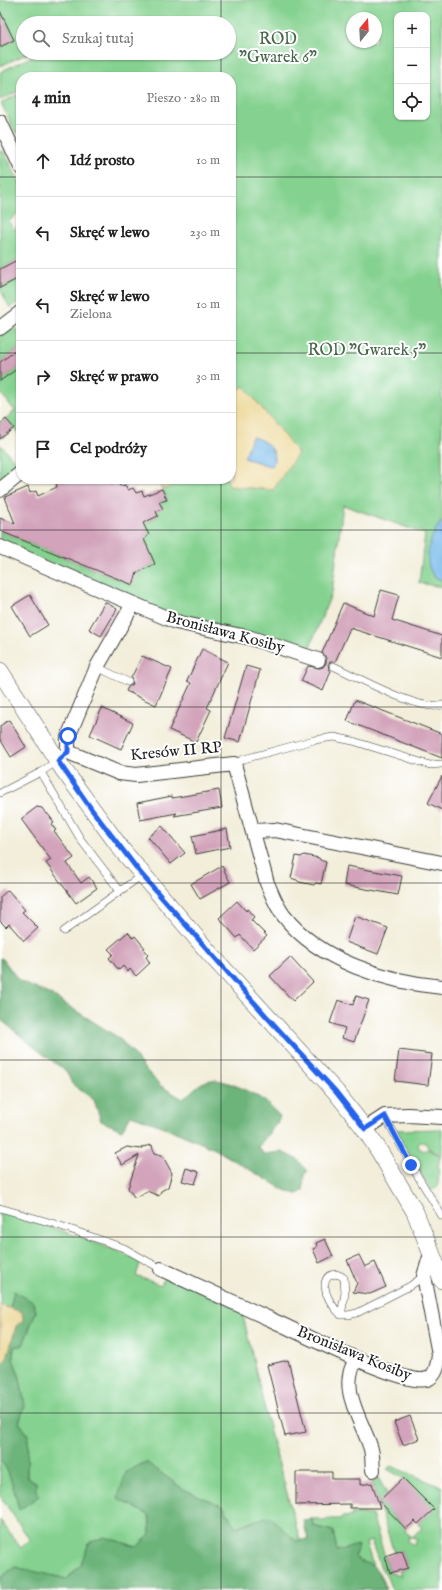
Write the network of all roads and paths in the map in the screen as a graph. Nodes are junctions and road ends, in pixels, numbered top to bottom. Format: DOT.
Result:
graph roads {
  1 [pos="0,122"];
  2 [pos="3,137"];
  3 [pos="16,159"];
  4 [pos="16,317"];
  5 [pos="0,328"];
  6 [pos="16,477"];
  7 [pos="0,490"];
  8 [pos="0,547"];
  9 [pos="133,604"];
  10 [pos="318,660"];
  11 [pos="333,666"];
  12 [pos="97,667"];
  13 [pos="0,671"];
  14 [pos="128,682"];
  15 [pos="442,705"];
  16 [pos="63,756"];
  17 [pos="234,764"];
  18 [pos="442,764"];
  19 [pos="41,772"];
  20 [pos="0,793"];
  21 [pos="253,831"];
  22 [pos="442,863"];
  23 [pos="142,875"];
  24 [pos="120,891"];
  25 [pos="64,931"];
  26 [pos="442,987"];
  27 [pos="385,1116"];
  28 [pos="442,1117"];
  29 [pos="365,1129"];
  30 [pos="0,1208"];
  31 [pos="442,1216"];
  32 [pos="431,1254"];
  33 [pos="162,1269"];
  34 [pos="424,1276"];
  35 [pos="442,1280"];
  36 [pos="341,1315"];
  37 [pos="357,1359"];
  38 [pos="373,1470"];
  1 -- 2 [label="street"];
  2 -- 3 [label="street"];
  4 -- 5 [label="street"];
  6 -- 7 [label="street"];
  8 -- 9 [label="street, Bronisława Kosiby"];
  9 -- 10 [label="street, Bronisława Kosiby"];
  9 -- 12 [label="street"];
  11 -- 15 [label="lane"];
  12 -- 14 [label="lane"];
  12 -- 16 [label="street"];
  13 -- 16 [label="street"];
  16 -- 17 [label="street, Kresów II RP"];
  16 -- 19 [label="lane"];
  16 -- 23 [label="street"];
  17 -- 18 [label="lane"];
  17 -- 21 [label="street, Kresów II RP"];
  19 -- 20 [label="lane"];
  19 -- 24 [label="lane"];
  21 -- 22 [label="street"];
  21 -- 26 [label="street, Kresów II RP"];
  23 -- 24 [label="lane"];
  23 -- 29 [label="street"];
  24 -- 25 [label="lane"];
  27 -- 28 [label="street"];
  27 -- 29 [label="street"];
  27 -- 31 [label="lane"];
  29 -- 32 [label="street"];
  30 -- 33 [label="lane"];
  32 -- 34 [label="street, Bronisława Kosiby"];
  32 -- 35 [label="street"];
  33 -- 37 [label="street, Bronisława Kosiby"];
  34 -- 36 [label="lane"];
  34 -- 37 [label="street, Bronisława Kosiby"];
  36 -- 36 [label="lane"];
  37 -- 38 [label="street"];
}
